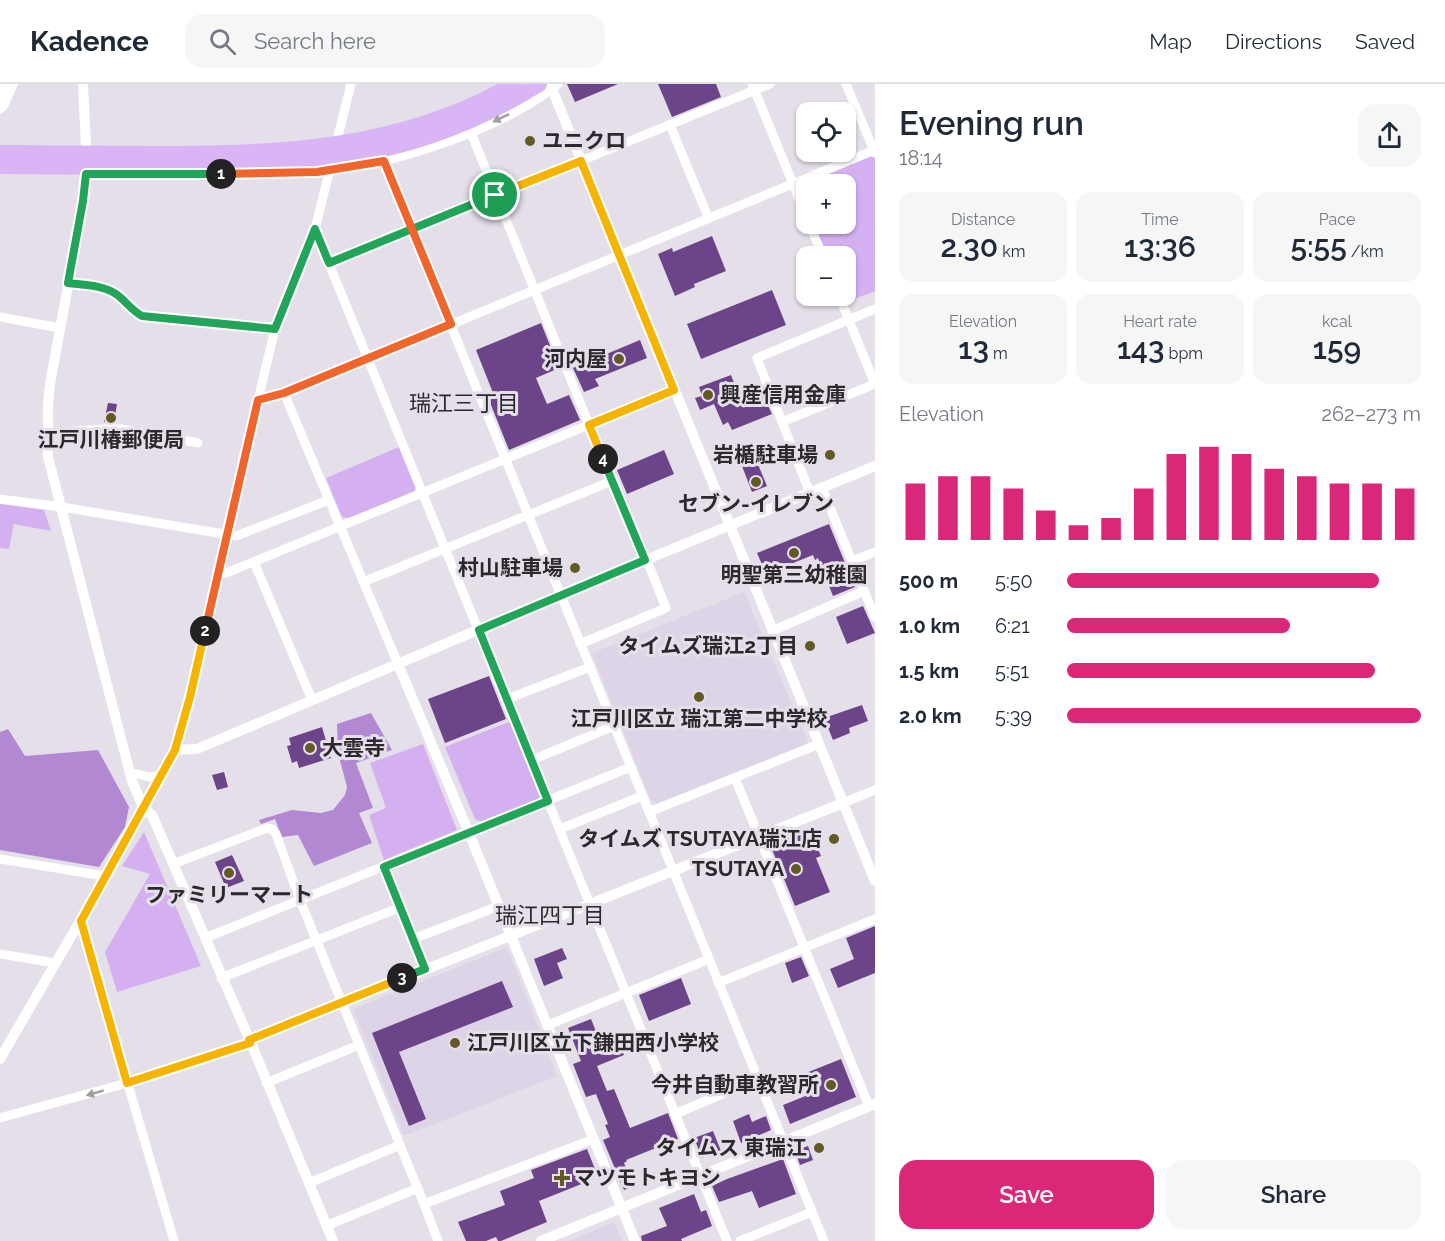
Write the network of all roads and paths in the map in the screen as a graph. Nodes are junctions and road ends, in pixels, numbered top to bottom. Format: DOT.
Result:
graph roads {
  1 [pos="3,84"];
  2 [pos="13,84"];
  3 [pos="83,84"];
  4 [pos="351,84"];
  5 [pos="498,84"];
  6 [pos="514,84"];
  7 [pos="770,84"];
  8 [pos="846,84"];
  9 [pos="550,85"];
  10 [pos="753,87"];
  11 [pos="2,107"];
  12 [pos="670,125"];
  13 [pos="471,133"];
  14 [pos="338,137"];
  15 [pos="0,146"];
  16 [pos="86,146"];
  17 [pos="874,151"];
  18 [pos="0,153"];
  19 [pos="384,161"];
  20 [pos="581,161"];
  21 [pos="0,166"];
  22 [pos="330,170"];
  23 [pos="0,174"];
  24 [pos="86,174"];
  25 [pos="793,183"];
  26 [pos="796,190"];
  27 [pos="495,195"];
  28 [pos="708,217"];
  29 [pos="315,229"];
  30 [pos="412,229"];
  31 [pos="619,255"];
  32 [pos="329,263"];
  33 [pos="68,283"];
  34 [pos="534,290"];
  35 [pos="843,306"];
  36 [pos="875,309"];
  37 [pos="0,317"];
  38 [pos="849,320"];
  39 [pos="451,324"];
  40 [pos="60,328"];
  41 [pos="275,329"];
  42 [pos="368,358"];
  43 [pos="875,384"];
  44 [pos="674,390"];
  45 [pos="284,393"];
  46 [pos="258,400"];
  47 [pos="783,422"];
  48 [pos="589,425"];
  49 [pos="48,433"];
  50 [pos="198,443"];
  51 [pos="505,458"];
  52 [pos="875,466"];
  53 [pos="612,481"];
  54 [pos="822,488"];
  55 [pos="423,492"];
  56 [pos="810,493"];
  57 [pos="0,499"];
  58 [pos="329,500"];
  59 [pos="62,507"];
  60 [pos="527,514"];
  61 [pos="340,526"];
  62 [pos="730,526"];
  63 [pos="226,534"];
  64 [pos="446,548"];
  65 [pos="875,552"];
  66 [pos="645,560"];
  67 [pos="852,561"];
  68 [pos="254,562"];
  69 [pos="218,572"];
  70 [pos="363,582"];
  71 [pos="864,591"];
  72 [pos="560,595"];
  73 [pos="875,617"];
  74 [pos="479,630"];
  75 [pos="772,631"];
  76 [pos="580,644"];
  77 [pos="398,664"];
  78 [pos="590,667"];
  79 [pos="507,699"];
  80 [pos="312,700"];
  81 [pos="614,726"];
  82 [pos="819,744"];
  83 [pos="175,750"];
  84 [pos="532,760"];
  85 [pos="631,767"];
  86 [pos="129,772"];
  87 [pos="161,775"];
  88 [pos="735,778"];
  89 [pos="875,790"];
  90 [pos="642,796"];
  91 [pos="548,801"];
  92 [pos="843,803"];
  93 [pos="143,807"];
  94 [pos="649,812"];
  95 [pos="560,829"];
  96 [pos="470,833"];
  97 [pos="758,836"];
  98 [pos="0,859"];
  99 [pos="173,864"];
  100 [pos="384,867"];
  101 [pos="672,870"];
  102 [pos="105,876"];
  103 [pos="875,880"];
  104 [pos="300,900"];
  105 [pos="590,903"];
  106 [pos="499,906"];
  107 [pos="401,907"];
  108 [pos="875,919"];
  109 [pos="81,921"];
  110 [pos="511,934"];
  111 [pos="205,938"];
  112 [pos="413,939"];
  113 [pos="317,940"];
  114 [pos="804,948"];
  115 [pos="0,954"];
  116 [pos="709,959"];
  117 [pos="56,963"];
  118 [pos="425,969"];
  119 [pos="221,978"];
  120 [pos="718,983"];
  121 [pos="626,993"];
  122 [pos="342,1002"];
  123 [pos="548,1025"];
  124 [pos="250,1041"];
  125 [pos="4,1045"];
  126 [pos="359,1045"];
  127 [pos="0,1059"];
  128 [pos="758,1079"];
  129 [pos="127,1083"];
  130 [pos="266,1083"];
  131 [pos="872,1105"];
  132 [pos="675,1114"];
  133 [pos="0,1118"];
  134 [pos="594,1139"];
  135 [pos="783,1142"];
  136 [pos="400,1144"];
  137 [pos="700,1176"];
  138 [pos="309,1184"];
  139 [pos="418,1188"];
  140 [pos="424,1204"];
  141 [pos="622,1208"];
  142 [pos="812,1212"];
  143 [pos="326,1226"];
  144 [pos="174,1241"];
  145 [pos="333,1241"];
  146 [pos="438,1241"];
  147 [pos="541,1241"];
  148 [pos="635,1241"];
  149 [pos="727,1241"];
  150 [pos="740,1241"];
  151 [pos="824,1241"];
  1 -- 11 [label="street"];
  2 -- 11 [label="street"];
  3 -- 16 [label="street"];
  4 -- 14 [label="street"];
  5 -- 14 [label="street"];
  6 -- 18 [label="highway"];
  7 -- 10 [label="street"];
  8 -- 17 [label="street"];
  9 -- 13 [label="street, one-way"];
  9 -- 20 [label="street"];
  9 -- 21 [label="highway"];
  10 -- 12 [label="street"];
  10 -- 25 [label="street"];
  12 -- 20 [label="street"];
  12 -- 28 [label="street"];
  13 -- 19 [label="street"];
  13 -- 27 [label="street"];
  14 -- 16 [label="street"];
  14 -- 22 [label="street"];
  15 -- 16 [label="street"];
  16 -- 24 [label="street"];
  17 -- 25 [label="street"];
  19 -- 22 [label="street"];
  19 -- 30 [label="street"];
  20 -- 27 [label="street"];
  20 -- 31 [label="street"];
  22 -- 24 [label="street"];
  22 -- 29 [label="street"];
  23 -- 24 [label="street"];
  24 -- 33 [label="street"];
  25 -- 26 [label="street"];
  25 -- 28 [label="street"];
  27 -- 30 [label="street"];
  27 -- 34 [label="street"];
  28 -- 31 [label="street"];
  29 -- 32 [label="street"];
  29 -- 41 [label="street"];
  30 -- 32 [label="street"];
  30 -- 39 [label="street"];
  31 -- 34 [label="street"];
  31 -- 44 [label="street"];
  32 -- 42 [label="street"];
  33 -- 40 [label="street"];
  33 -- 41 [label="street"];
  34 -- 39 [label="street"];
  34 -- 48 [label="street"];
  35 -- 38 [label="street"];
  36 -- 38 [label="street"];
  37 -- 40 [label="street"];
  38 -- 43 [label="street"];
  38 -- 47 [label="street"];
  39 -- 42 [label="street"];
  39 -- 51 [label="street"];
  40 -- 49 [label="street"];
  41 -- 46 [label="street"];
  42 -- 45 [label="street"];
  42 -- 55 [label="street"];
  43 -- 47 [label="street"];
  44 -- 48 [label="street"];
  44 -- 62 [label="street"];
  45 -- 46 [label="street"];
  45 -- 58 [label="street"];
  46 -- 63 [label="street"];
  47 -- 56 [label="street"];
  48 -- 51 [label="street"];
  48 -- 53 [label="street"];
  49 -- 50 [label="street"];
  49 -- 59 [label="street"];
  51 -- 55 [label="street"];
  51 -- 60 [label="street"];
  52 -- 54 [label="street"];
  53 -- 60 [label="street"];
  53 -- 66 [label="street"];
  54 -- 56 [label="street"];
  54 -- 67 [label="street"];
  55 -- 61 [label="street"];
  55 -- 64 [label="street"];
  56 -- 62 [label="street"];
  57 -- 59 [label="street"];
  58 -- 61 [label="street"];
  58 -- 63 [label="street"];
  59 -- 63 [label="street"];
  59 -- 86 [label="street"];
  60 -- 64 [label="street"];
  60 -- 72 [label="street"];
  61 -- 68 [label="street"];
  61 -- 70 [label="street"];
  62 -- 66 [label="street"];
  62 -- 75 [label="street"];
  63 -- 69 [label="street"];
  64 -- 70 [label="street"];
  64 -- 74 [label="street"];
  65 -- 67 [label="street"];
  66 -- 72 [label="street"];
  66 -- 76 [label="street"];
  67 -- 71 [label="street"];
  68 -- 69 [label="street"];
  68 -- 80 [label="street"];
  69 -- 83 [label="street"];
  70 -- 77 [label="street"];
  71 -- 73 [label="street"];
  71 -- 75 [label="street"];
  72 -- 74 [label="street"];
  72 -- 76 [label="street"];
  74 -- 77 [label="street"];
  74 -- 79 [label="street"];
  75 -- 82 [label="street"];
  76 -- 78 [label="street"];
  77 -- 80 [label="street"];
  77 -- 96 [label="street"];
  78 -- 79 [label="street"];
  78 -- 81 [label="street"];
  79 -- 84 [label="street"];
  80 -- 83 [label="street"];
  81 -- 84 [label="street"];
  81 -- 85 [label="street"];
  82 -- 88 [label="street"];
  82 -- 92 [label="street"];
  83 -- 87 [label="street"];
  84 -- 91 [label="street"];
  85 -- 90 [label="street"];
  85 -- 91 [label="street"];
  86 -- 87 [label="street"];
  86 -- 93 [label="street"];
  87 -- 93 [label="street"];
  88 -- 94 [label="street"];
  88 -- 97 [label="street"];
  89 -- 92 [label="street"];
  90 -- 94 [label="street"];
  90 -- 95 [label="street"];
  91 -- 95 [label="street"];
  91 -- 96 [label="street"];
  92 -- 97 [label="street"];
  92 -- 103 [label="street"];
  93 -- 99 [label="street"];
  93 -- 102 [label="street"];
  94 -- 101 [label="street"];
  95 -- 105 [label="street"];
  96 -- 100 [label="street"];
  96 -- 106 [label="street"];
  97 -- 101 [label="street"];
  97 -- 114 [label="street"];
  98 -- 102 [label="street"];
  99 -- 104 [label="street"];
  99 -- 111 [label="street"];
  100 -- 104 [label="street"];
  100 -- 107 [label="street"];
  101 -- 105 [label="street"];
  101 -- 116 [label="street"];
  102 -- 109 [label="street"];
  104 -- 111 [label="street"];
  104 -- 113 [label="street"];
  105 -- 110 [label="street"];
  105 -- 121 [label="street"];
  106 -- 110 [label="street"];
  106 -- 112 [label="street"];
  107 -- 112 [label="street"];
  107 -- 113 [label="street"];
  108 -- 114 [label="street"];
  109 -- 117 [label="street"];
  109 -- 129 [label="street"];
  110 -- 118 [label="street"];
  110 -- 123 [label="street"];
  111 -- 119 [label="street"];
  112 -- 118 [label="street"];
  113 -- 119 [label="street"];
  113 -- 122 [label="street"];
  114 -- 120 [label="street"];
  114 -- 131 [label="street"];
  115 -- 117 [label="street"];
  116 -- 120 [label="street"];
  116 -- 121 [label="street"];
  117 -- 125 [label="street"];
  118 -- 122 [label="street"];
  119 -- 124 [label="street"];
  120 -- 128 [label="street"];
  121 -- 123 [label="street"];
  121 -- 132 [label="street"];
  122 -- 124 [label="street"];
  122 -- 126 [label="street"];
  123 -- 134 [label="street"];
  124 -- 129 [label="street"];
  124 -- 130 [label="street"];
  125 -- 127 [label="street"];
  126 -- 130 [label="street"];
  126 -- 136 [label="street"];
  128 -- 132 [label="street"];
  128 -- 135 [label="street"];
  129 -- 133 [label="street, one-way"];
  129 -- 144 [label="street"];
  130 -- 138 [label="street"];
  131 -- 135 [label="street"];
  132 -- 137 [label="street"];
  134 -- 140 [label="street"];
  134 -- 141 [label="street"];
  135 -- 137 [label="street"];
  135 -- 142 [label="street"];
  136 -- 138 [label="street"];
  136 -- 139 [label="street"];
  137 -- 141 [label="street"];
  137 -- 149 [label="street"];
  138 -- 143 [label="street"];
  139 -- 140 [label="street"];
  139 -- 143 [label="street"];
  140 -- 146 [label="street"];
  141 -- 147 [label="street"];
  141 -- 148 [label="street"];
  142 -- 150 [label="street"];
  142 -- 151 [label="street"];
  143 -- 145 [label="street"];
}
